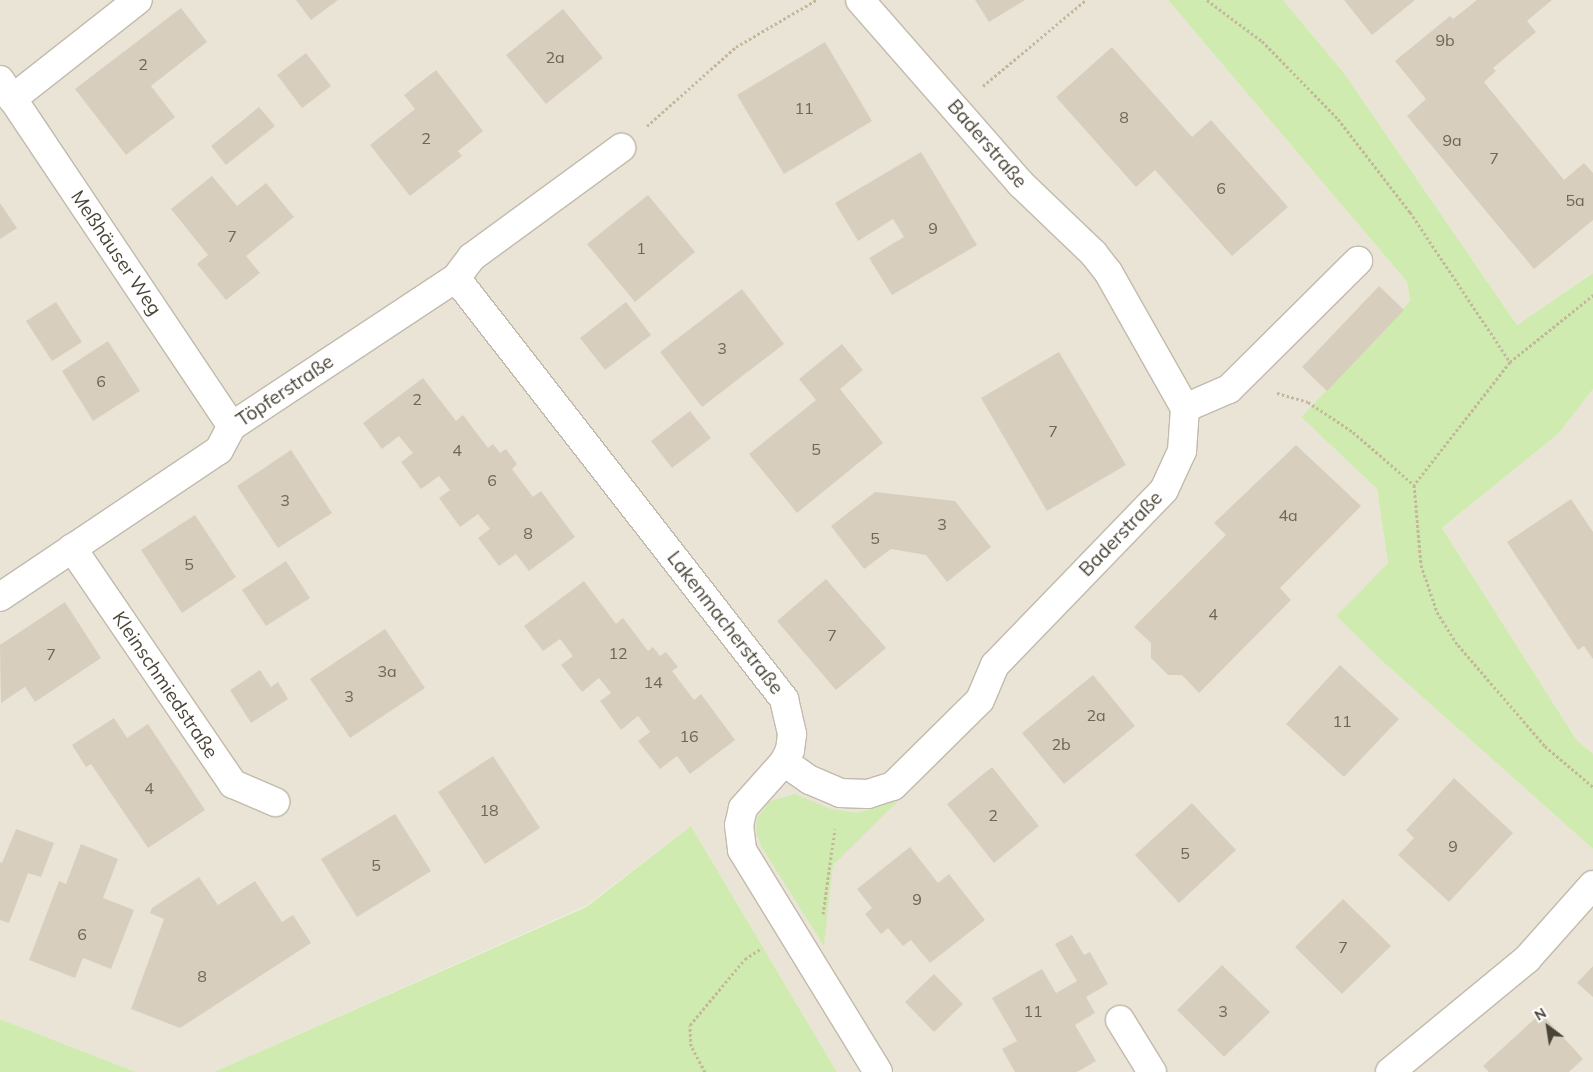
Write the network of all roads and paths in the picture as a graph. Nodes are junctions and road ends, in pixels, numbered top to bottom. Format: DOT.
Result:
graph roads {
  1 [pos="138,0"];
  2 [pos="816,0"];
  3 [pos="860,0"];
  4 [pos="1086,0"];
  5 [pos="1207,0"];
  6 [pos="6,90"];
  7 [pos="956,109"];
  8 [pos="620,148"];
  9 [pos="1358,261"];
  10 [pos="456,278"];
  11 [pos="1593,295"];
  12 [pos="1510,362"];
  13 [pos="1229,389"];
  14 [pos="1184,408"];
  15 [pos="232,426"];
  16 [pos="1414,485"];
  17 [pos="72,548"];
  18 [pos="0,597"];
  19 [pos="784,762"];
  20 [pos="1593,787"];
  21 [pos="840,794"];
  22 [pos="275,802"];
  23 [pos="1593,885"];
  24 [pos="796,940"];
  25 [pos="1120,1020"];
  26 [pos="706,1072"];
  27 [pos="878,1072"];
  28 [pos="1152,1072"];
  29 [pos="1390,1072"];
  1 -- 6 [label="street"];
  2 -- 8 [label="path"];
  3 -- 7 [label="street, Baderstraße"];
  4 -- 7 [label="path"];
  5 -- 12 [label="path"];
  6 -- 15 [label="street, Meßhäuser Weg"];
  7 -- 14 [label="street, Baderstraße"];
  8 -- 10 [label="street, Töpferstraße"];
  9 -- 13 [label="street"];
  10 -- 15 [label="street, Töpferstraße"];
  10 -- 19 [label="street, Lakenmacherstraße"];
  11 -- 12 [label="path"];
  12 -- 16 [label="path"];
  13 -- 14 [label="street"];
  13 -- 16 [label="path"];
  14 -- 21 [label="street, Baderstraße"];
  15 -- 17 [label="street, Töpferstraße"];
  16 -- 20 [label="path"];
  17 -- 18 [label="street, Töpferstraße"];
  17 -- 22 [label="street, Kleinschmiedstraße"];
  19 -- 21 [label="street, Baderstraße"];
  19 -- 24 [label="street, Lakenmacherstraße"];
  21 -- 24 [label="path"];
  23 -- 29 [label="street"];
  24 -- 26 [label="path"];
  24 -- 27 [label="street, Lakenmacherstraße"];
  25 -- 28 [label="street"];
}
